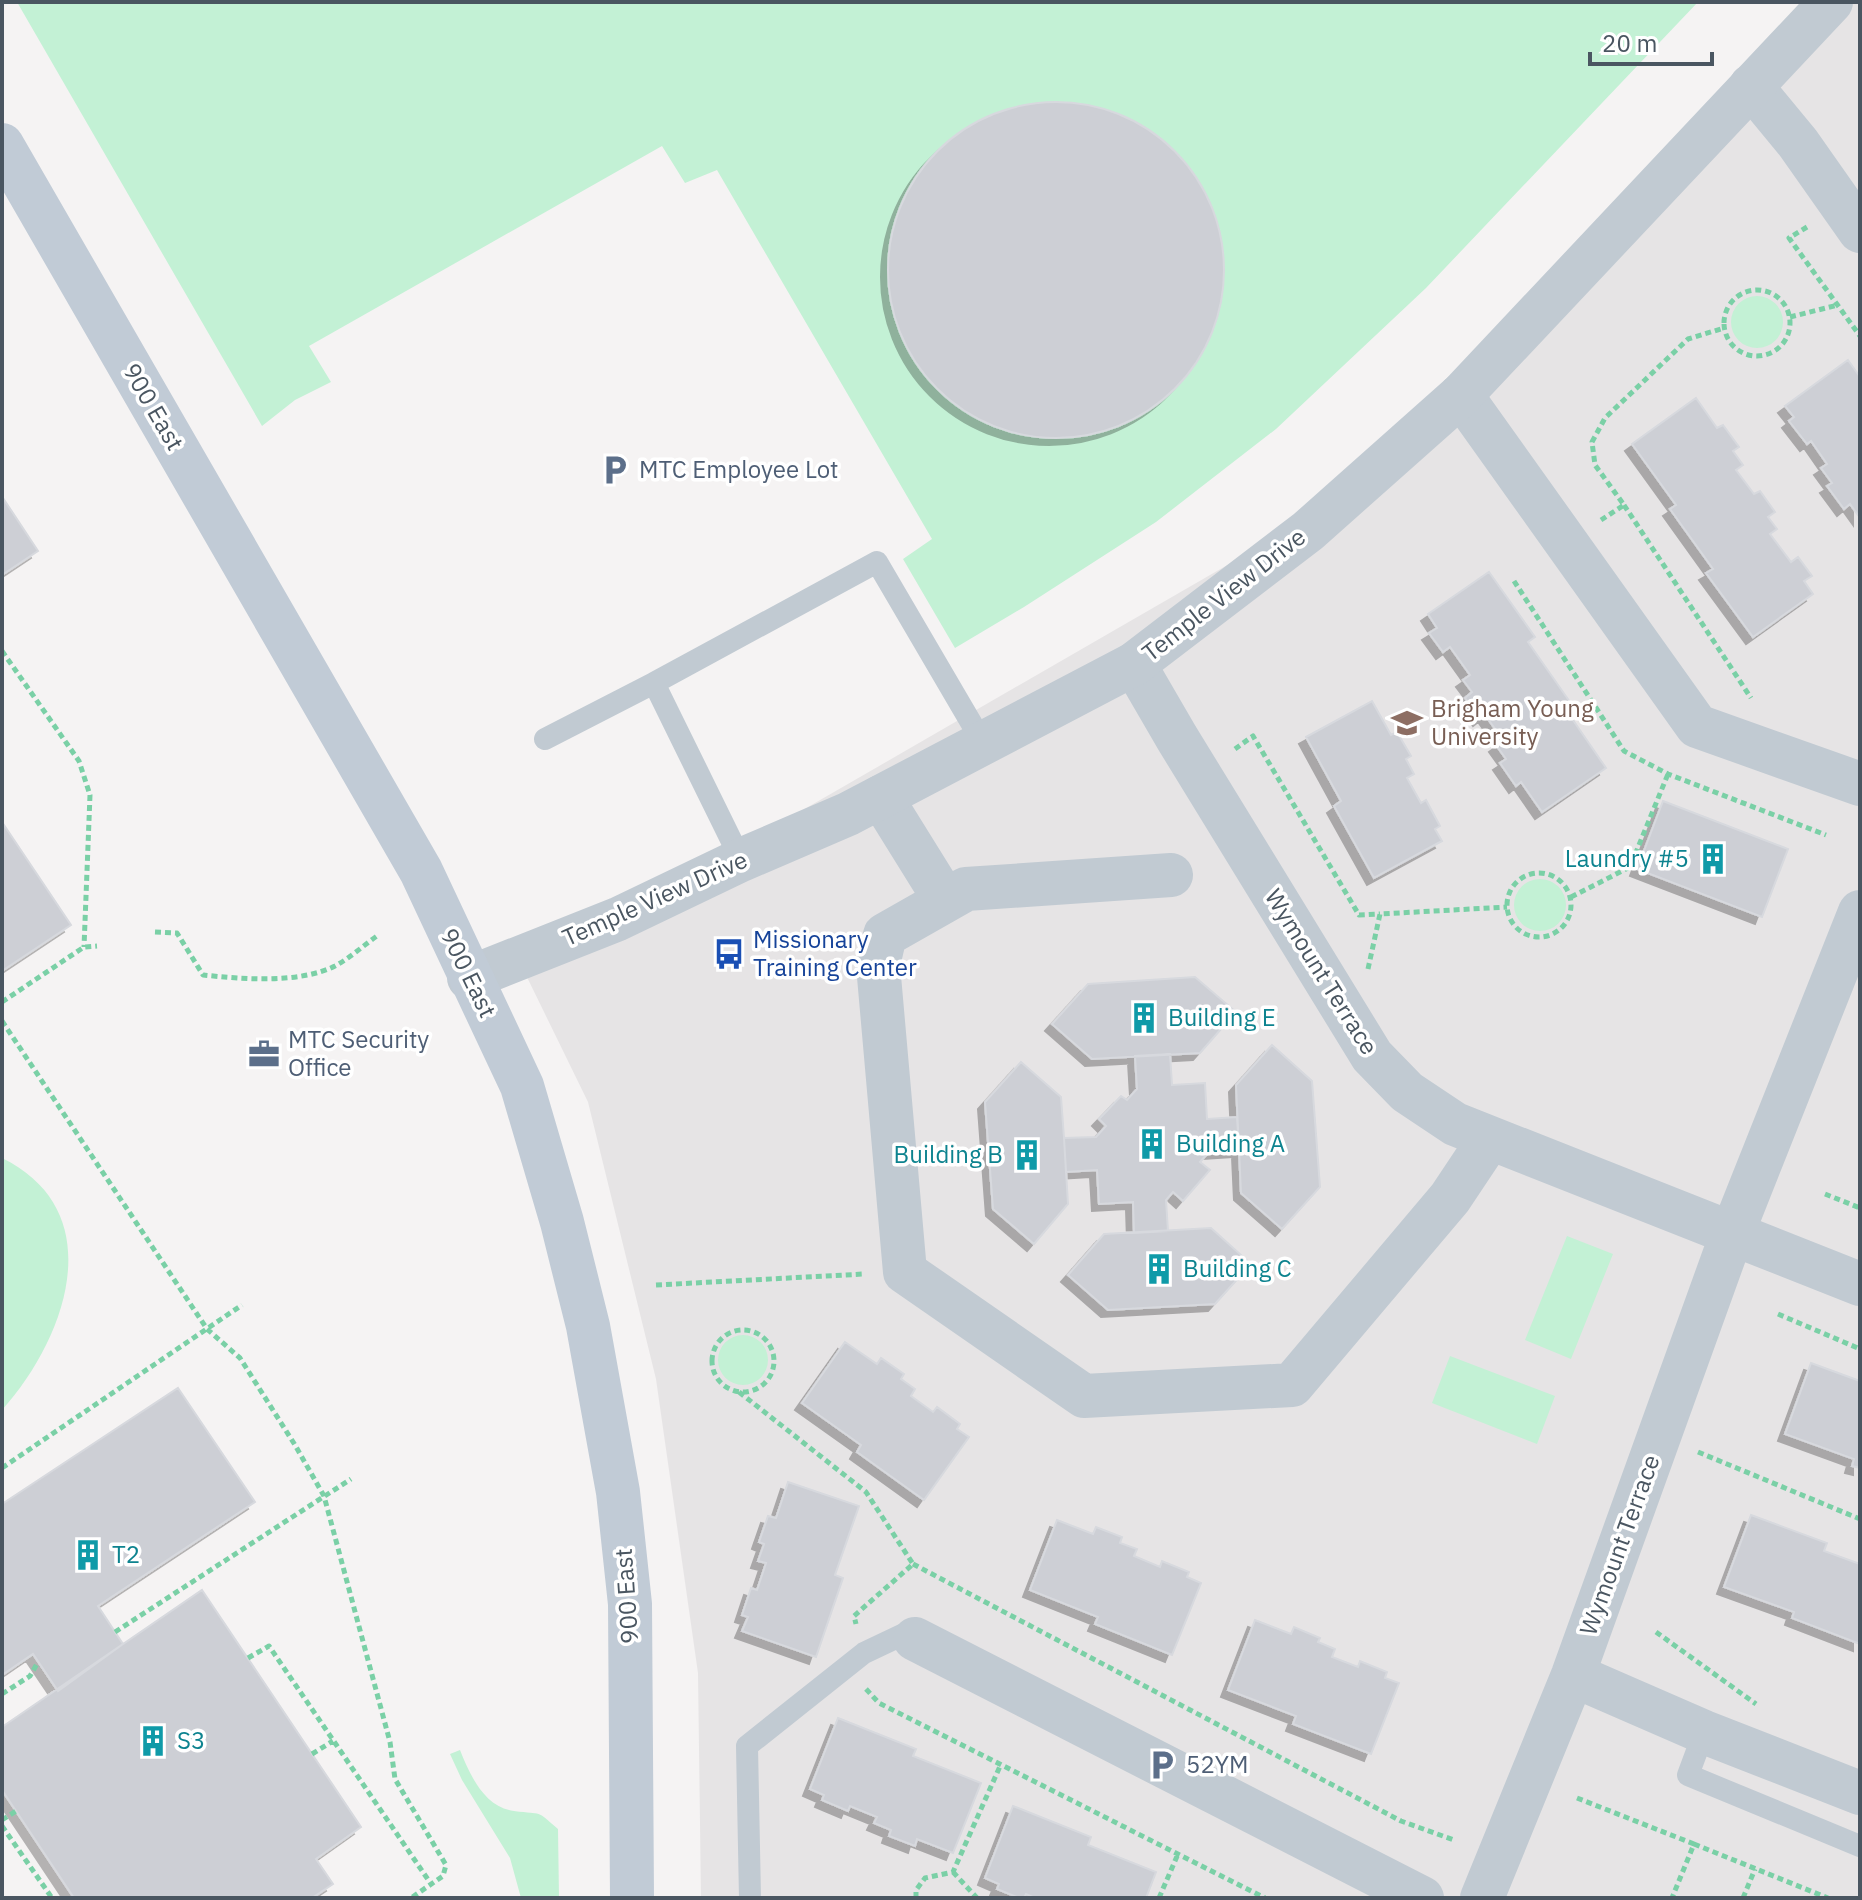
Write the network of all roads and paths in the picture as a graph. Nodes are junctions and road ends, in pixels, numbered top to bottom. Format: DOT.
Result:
graph roads {
  1 [pos="1831,2"];
  2 [pos="1751,86"];
  3 [pos="2,145"];
  4 [pos="1807,227"];
  5 [pos="1860,231"];
  6 [pos="1838,305"];
  7 [pos="1790,317"];
  8 [pos="1724,328"];
  9 [pos="1860,336"];
  10 [pos="1461,395"];
  11 [pos="1624,505"];
  12 [pos="1567,541"];
  13 [pos="1514,581"];
  14 [pos="2,651"];
  15 [pos="1134,664"];
  16 [pos="654,683"];
  17 [pos="1754,702"];
  18 [pos="545,739"];
  19 [pos="983,743"];
  20 [pos="1232,751"];
  21 [pos="1668,774"];
  22 [pos="1860,784"];
  23 [pos="881,797"];
  24 [pos="1826,835"];
  25 [pos="741,860"];
  26 [pos="1171,875"];
  27 [pos="1571,897"];
  28 [pos="945,900"];
  29 [pos="1507,907"];
  30 [pos="1860,912"];
  31 [pos="1380,914"];
  32 [pos="155,932"];
  33 [pos="377,936"];
  34 [pos="97,946"];
  35 [pos="84,947"];
  36 [pos="1367,971"];
  37 [pos="469,978"];
  38 [pos="2,1002"];
  39 [pos="2,1021"];
  40 [pos="1490,1138"];
  41 [pos="1825,1194"];
  42 [pos="1860,1208"];
  43 [pos="1732,1234"];
  44 [pos="905,1272"];
  45 [pos="1860,1284"];
  46 [pos="656,1285"];
  47 [pos="242,1305"];
  48 [pos="1778,1314"];
  49 [pos="207,1329"];
  50 [pos="1860,1349"];
  51 [pos="739,1392"];
  52 [pos="1658,1438"];
  53 [pos="2,1468"];
  54 [pos="351,1479"];
  55 [pos="324,1496"];
  56 [pos="1860,1519"];
  57 [pos="913,1564"];
  58 [pos="115,1632"];
  59 [pos="1656,1632"];
  60 [pos="915,1639"];
  61 [pos="248,1658"];
  62 [pos="855,1660"];
  63 [pos="38,1662"];
  64 [pos="1573,1675"];
  65 [pos="2,1694"];
  66 [pos="1759,1707"];
  67 [pos="1704,1732"];
  68 [pos="333,1741"];
  69 [pos="312,1754"];
  70 [pos="1001,1764"];
  71 [pos="1860,1793"];
  72 [pos="1577,1798"];
  73 [pos="16,1811"];
  74 [pos="2,1823"];
  75 [pos="1454,1840"];
  76 [pos="1694,1844"];
  77 [pos="1860,1846"];
  78 [pos="1178,1854"];
  79 [pos="1755,1869"];
  80 [pos="953,1872"];
  81 [pos="431,1884"];
  82 [pos="52,1898"];
  83 [pos="411,1898"];
  84 [pos="632,1898"];
  85 [pos="750,1898"];
  86 [pos="916,1898"];
  87 [pos="977,1898"];
  88 [pos="1159,1898"];
  89 [pos="1265,1898"];
  90 [pos="1422,1898"];
  91 [pos="1482,1898"];
  92 [pos="1672,1898"];
  93 [pos="1743,1898"];
  94 [pos="1828,1898"];
  1 -- 2 [label="street, Temple View Drive"];
  2 -- 5 [label="street"];
  2 -- 10 [label="street, Temple View Drive"];
  3 -- 37 [label="main road, 900 East"];
  4 -- 6 [label="path"];
  6 -- 7 [label="path"];
  6 -- 9 [label="path"];
  7 -- 8 [label="path"];
  7 -- 8 [label="path"];
  8 -- 11 [label="path"];
  10 -- 12 [label="street"];
  10 -- 15 [label="street, Temple View Drive"];
  11 -- 12 [label="path"];
  11 -- 17 [label="path"];
  12 -- 22 [label="street"];
  13 -- 21 [label="path"];
  14 -- 35 [label="path"];
  15 -- 19 [label="street, Temple View Drive"];
  15 -- 40 [label="street, Wymount Terrace"];
  16 -- 18 [label="lane"];
  16 -- 19 [label="lane"];
  16 -- 25 [label="lane"];
  19 -- 23 [label="street, Temple View Drive"];
  20 -- 31 [label="path"];
  21 -- 24 [label="path"];
  21 -- 27 [label="path"];
  23 -- 25 [label="street, Temple View Drive"];
  23 -- 28 [label="street"];
  25 -- 37 [label="street, Temple View Drive"];
  26 -- 28 [label="street"];
  27 -- 29 [label="path"];
  27 -- 29 [label="path"];
  28 -- 44 [label="street"];
  29 -- 31 [label="path"];
  30 -- 43 [label="street, Wymount Terrace"];
  31 -- 36 [label="path"];
  32 -- 33 [label="path"];
  34 -- 35 [label="path"];
  35 -- 38 [label="path"];
  37 -- 84 [label="main road, 900 East"];
  39 -- 49 [label="path"];
  40 -- 43 [label="street, Wymount Terrace"];
  40 -- 44 [label="street"];
  41 -- 42 [label="path"];
  43 -- 45 [label="street"];
  43 -- 52 [label="street, Wymount Terrace"];
  44 -- 46 [label="path"];
  47 -- 49 [label="path"];
  48 -- 50 [label="path"];
  49 -- 53 [label="path"];
  49 -- 55 [label="path"];
  51 -- 51 [label="path"];
  51 -- 57 [label="path"];
  52 -- 56 [label="path"];
  52 -- 64 [label="street, Wymount Terrace"];
  54 -- 55 [label="path"];
  55 -- 58 [label="path"];
  55 -- 81 [label="path"];
  57 -- 62 [label="path"];
  57 -- 75 [label="path"];
  59 -- 66 [label="path"];
  60 -- 62 [label="lane"];
  60 -- 90 [label="street"];
  61 -- 68 [label="path"];
  62 -- 70 [label="path"];
  62 -- 85 [label="lane"];
  63 -- 65 [label="path"];
  64 -- 67 [label="street"];
  64 -- 91 [label="street, Wymount Terrace"];
  67 -- 71 [label="street"];
  67 -- 77 [label="lane"];
  68 -- 69 [label="path"];
  68 -- 81 [label="path"];
  70 -- 78 [label="path"];
  70 -- 80 [label="path"];
  72 -- 76 [label="path"];
  73 -- 74 [label="path"];
  74 -- 82 [label="path"];
  76 -- 79 [label="path"];
  76 -- 92 [label="path"];
  78 -- 88 [label="path"];
  78 -- 89 [label="path"];
  79 -- 93 [label="path"];
  79 -- 94 [label="path"];
  80 -- 86 [label="path"];
  80 -- 87 [label="path"];
  81 -- 83 [label="path"];
}
